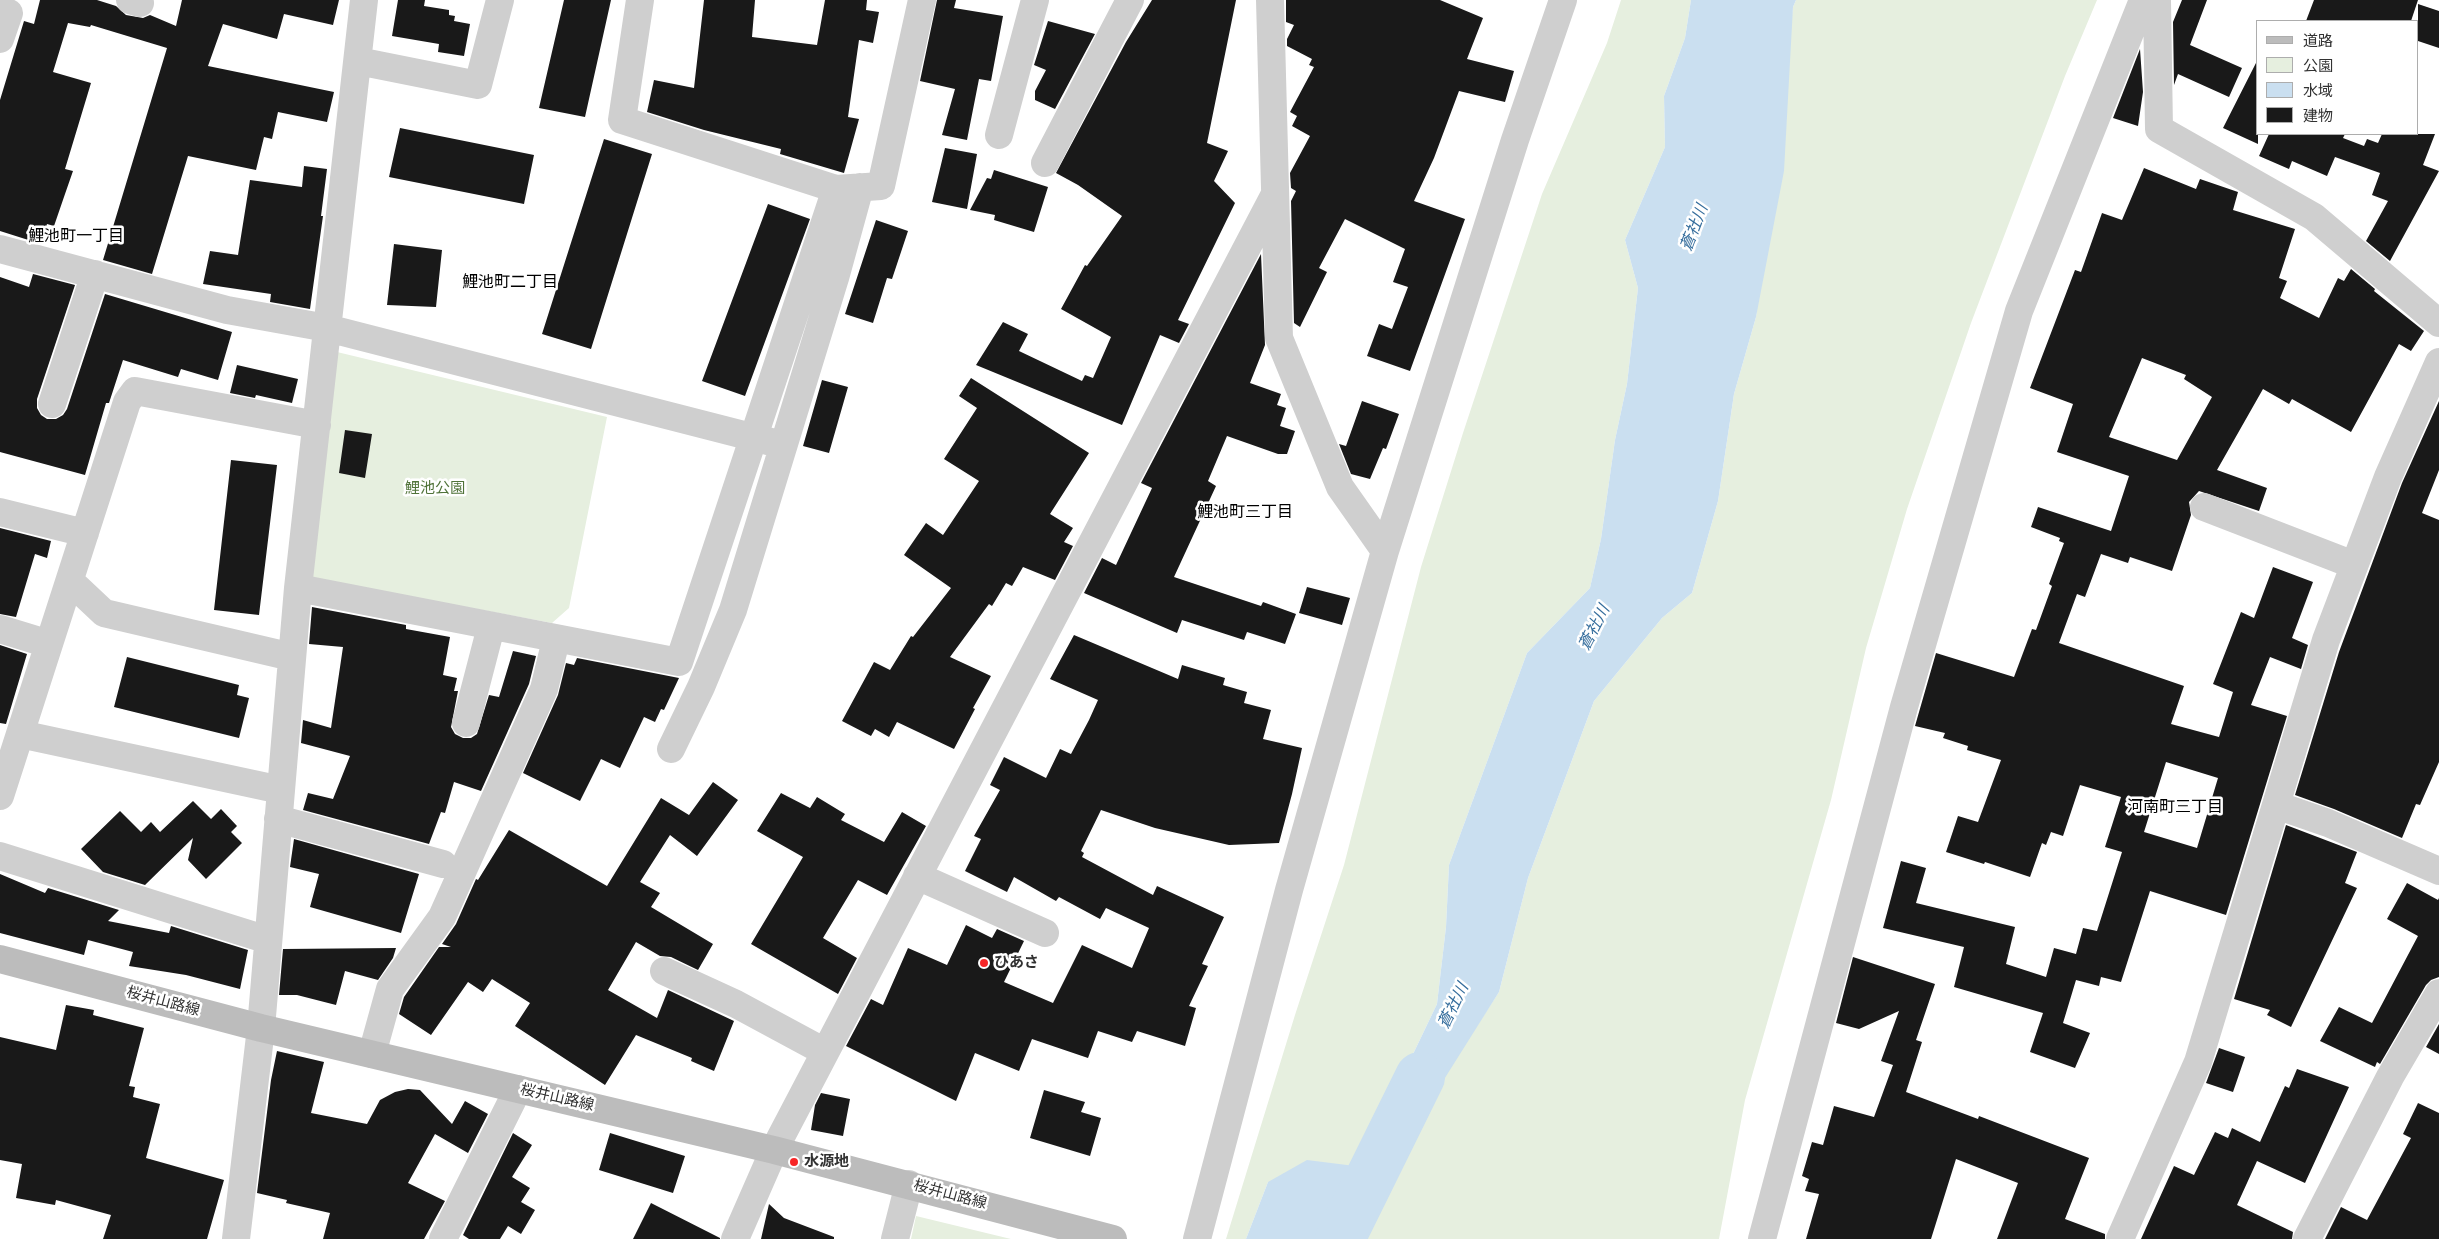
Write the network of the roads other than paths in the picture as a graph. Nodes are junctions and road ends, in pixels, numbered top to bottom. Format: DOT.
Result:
graph roads {
  1 [pos="364,0"];
  2 [pos="500,0"];
  3 [pos="640,0"];
  4 [pos="922,0"];
  5 [pos="1036,0"];
  6 [pos="1130,0"];
  7 [pos="1270,0"];
  8 [pos="1563,0"];
  9 [pos="2143,0"];
  10 [pos="2157,0"];
  11 [pos="7,8"];
  12 [pos="0,38"];
  13 [pos="358,61"];
  14 [pos="999,134"];
  15 [pos="1045,163"];
  16 [pos="848,188"];
  17 [pos="1275,194"];
  18 [pos="0,249"];
  19 [pos="95,274"];
  20 [pos="2439,323"];
  21 [pos="327,328"];
  22 [pos="2439,362"];
  23 [pos="52,404"];
  24 [pos="316,425"];
  25 [pos="755,438"];
  26 [pos="783,445"];
  27 [pos="2204,508"];
  28 [pos="0,512"];
  29 [pos="85,533"];
  30 [pos="1385,551"];
  31 [pos="2354,565"];
  32 [pos="70,581"];
  33 [pos="298,588"];
  34 [pos="491,627"];
  35 [pos="0,629"];
  36 [pos="556,640"];
  37 [pos="49,644"];
  38 [pos="292,658"];
  39 [pos="466,723"];
  40 [pos="12,740"];
  41 [pos="671,749"];
  42 [pos="281,790"];
  43 [pos="0,796"];
  44 [pos="2276,805"];
  45 [pos="278,819"];
  46 [pos="0,856"];
  47 [pos="443,864"];
  48 [pos="2439,870"];
  49 [pos="917,876"];
  50 [pos="1045,933"];
  51 [pos="268,940"];
  52 [pos="0,958"];
  53 [pos="664,971"];
  54 [pos="2439,994"];
  55 [pos="260,1028"];
  56 [pos="825,1052"];
  57 [pos="372,1054"];
  58 [pos="518,1089"];
  59 [pos="774,1150"];
  60 [pos="909,1184"];
  61 [pos="236,1239"];
  62 [pos="443,1239"];
  63 [pos="734,1239"];
  64 [pos="895,1239"];
  65 [pos="1113,1239"];
  66 [pos="1197,1239"];
  67 [pos="1762,1239"];
  68 [pos="2120,1239"];
  69 [pos="2307,1239"];
  1 -- 13 [label="street"];
  2 -- 13 [label="street"];
  3 -- 16 [label="street"];
  4 -- 16 [label="street"];
  5 -- 14 [label="street"];
  6 -- 15 [label="street"];
  7 -- 17 [label="street"];
  8 -- 30 [label="street"];
  9 -- 67 [label="street"];
  10 -- 20 [label="street"];
  11 -- 12 [label="street"];
  13 -- 21 [label="street"];
  16 -- 25 [label="street"];
  16 -- 26 [label="street"];
  17 -- 30 [label="street"];
  17 -- 49 [label="street"];
  18 -- 19 [label="street"];
  19 -- 21 [label="street"];
  19 -- 23 [label="street"];
  21 -- 24 [label="street"];
  21 -- 25 [label="street"];
  22 -- 31 [label="street"];
  24 -- 29 [label="street"];
  24 -- 33 [label="street"];
  25 -- 26 [label="street"];
  25 -- 36 [label="street"];
  26 -- 41 [label="street"];
  27 -- 31 [label="street"];
  28 -- 29 [label="street"];
  29 -- 32 [label="street"];
  30 -- 66 [label="street"];
  31 -- 44 [label="street"];
  32 -- 37 [label="street"];
  32 -- 38 [label="street"];
  33 -- 34 [label="street"];
  33 -- 38 [label="street"];
  34 -- 36 [label="street"];
  34 -- 39 [label="street"];
  35 -- 37 [label="street"];
  36 -- 57 [label="street"];
  37 -- 40 [label="street"];
  38 -- 42 [label="street"];
  40 -- 42 [label="street"];
  40 -- 43 [label="street"];
  42 -- 45 [label="street"];
  44 -- 48 [label="street"];
  44 -- 68 [label="street"];
  45 -- 47 [label="street"];
  45 -- 51 [label="street"];
  46 -- 51 [label="street"];
  49 -- 50 [label="street"];
  49 -- 56 [label="street"];
  51 -- 55 [label="street"];
  52 -- 55 [label="main road, 桜井山路線"];
  53 -- 56 [label="street"];
  54 -- 69 [label="street"];
  55 -- 57 [label="main road, 桜井山路線"];
  55 -- 61 [label="street"];
  56 -- 59 [label="street"];
  57 -- 58 [label="main road, 桜井山路線"];
  58 -- 59 [label="main road, 桜井山路線"];
  58 -- 62 [label="street"];
  59 -- 60 [label="main road, 桜井山路線"];
  59 -- 63 [label="street"];
  60 -- 64 [label="street"];
  60 -- 65 [label="main road, 桜井山路線"];
}
